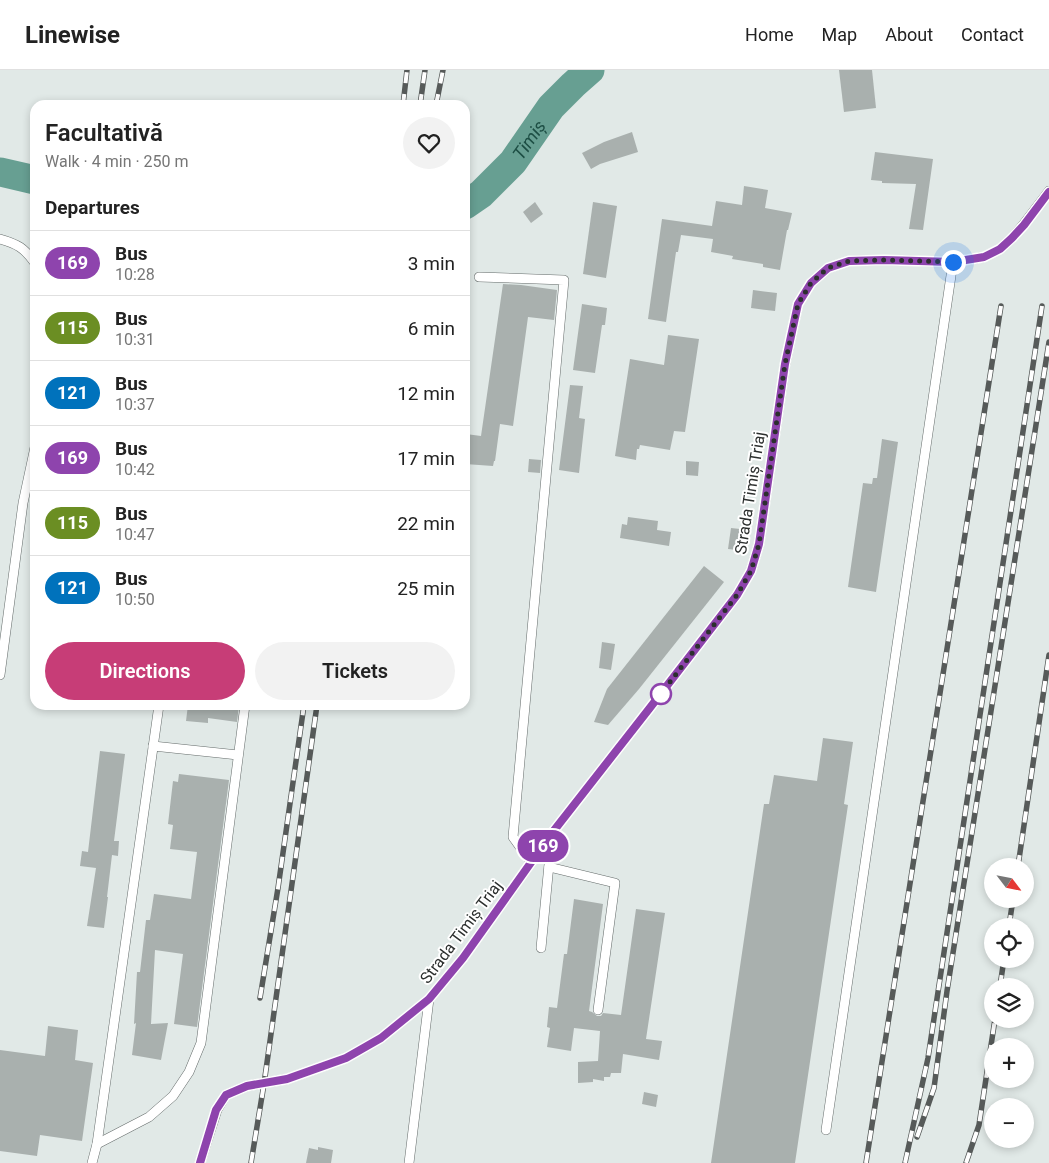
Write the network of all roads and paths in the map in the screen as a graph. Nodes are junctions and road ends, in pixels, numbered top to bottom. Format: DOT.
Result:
graph roads {
  1 [pos="1049,192"];
  2 [pos="0,239"];
  3 [pos="30,256"];
  4 [pos="953,262"];
  5 [pos="479,277"];
  6 [pos="30,470"];
  7 [pos="0,675"];
  8 [pos="158,710"];
  9 [pos="244,710"];
  10 [pos="153,746"];
  11 [pos="238,754"];
  12 [pos="552,833"];
  13 [pos="531,862"];
  14 [pos="549,867"];
  15 [pos="541,948"];
  16 [pos="429,999"];
  17 [pos="598,1010"];
  18 [pos="826,1130"];
  19 [pos="97,1144"];
  20 [pos="92,1163"];
  21 [pos="200,1163"];
  22 [pos="409,1163"];
  1 -- 4 [label="lane, Strada Timiș Triaj"];
  2 -- 3 [label="lane"];
  4 -- 12 [label="lane, Strada Timiș Triaj"];
  4 -- 18 [label="lane"];
  5 -- 13 [label="lane"];
  6 -- 7 [label="lane"];
  8 -- 10 [label="lane"];
  9 -- 11 [label="lane"];
  10 -- 11 [label="lane"];
  10 -- 19 [label="lane"];
  11 -- 19 [label="lane"];
  12 -- 13 [label="lane, Strada Timiș Triaj"];
  12 -- 14 [label="lane"];
  13 -- 16 [label="lane, Strada Timiș Triaj"];
  14 -- 15 [label="lane"];
  14 -- 17 [label="lane"];
  16 -- 21 [label="lane, Strada Timiș Triaj"];
  16 -- 22 [label="lane, Strada Timiș Triaj"];
  19 -- 20 [label="lane"];
}
